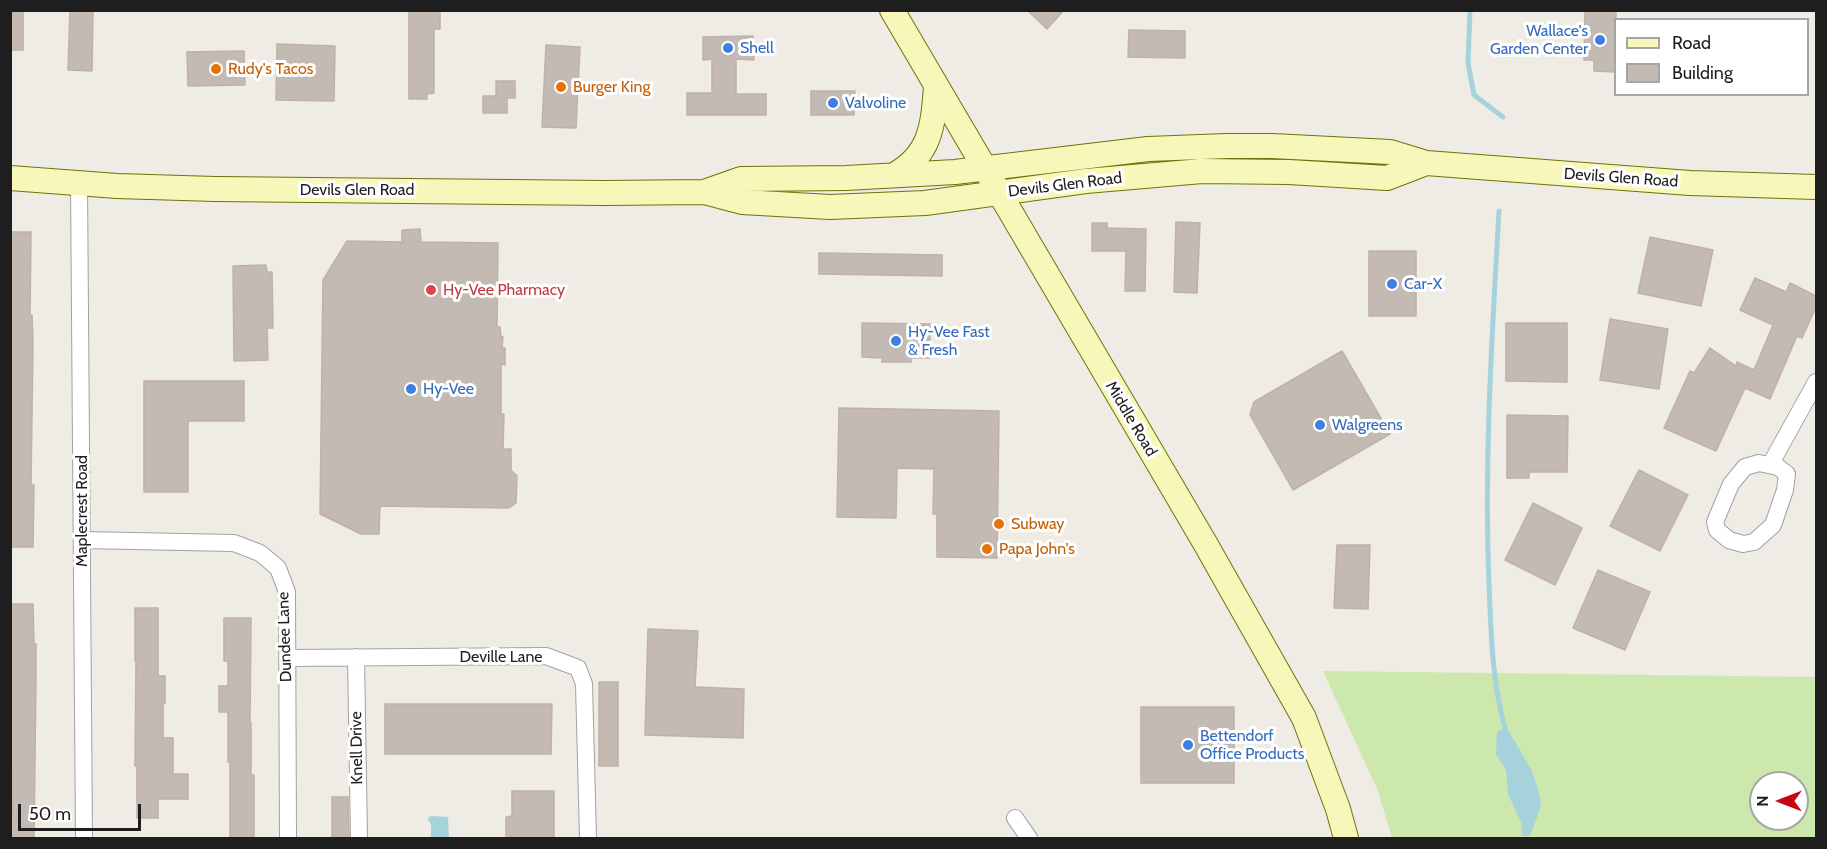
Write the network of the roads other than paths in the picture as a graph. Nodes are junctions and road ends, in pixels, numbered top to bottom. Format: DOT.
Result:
graph roads {
  1 [pos="892,10"];
  2 [pos="936,87"];
  3 [pos="1426,163"];
  4 [pos="984,168"];
  5 [pos="894,175"];
  6 [pos="10,178"];
  7 [pos="79,183"];
  8 [pos="1816,187"];
  9 [pos="704,192"];
  10 [pos="999,193"];
  11 [pos="1816,382"];
  12 [pos="1770,465"];
  13 [pos="82,540"];
  14 [pos="356,657"];
  15 [pos="287,658"];
  16 [pos="1015,818"];
  17 [pos="84,838"];
  18 [pos="288,838"];
  19 [pos="359,838"];
  20 [pos="588,838"];
  21 [pos="1029,838"];
  22 [pos="1346,838"];
  1 -- 2 [label="main road, Middle Road"];
  2 -- 4 [label="main road, Middle Road"];
  2 -- 5 [label="main road"];
  3 -- 4 [label="main road, Devils Glen Road"];
  3 -- 8 [label="main road, Devils Glen Road"];
  3 -- 10 [label="main road, Devils Glen Road"];
  4 -- 5 [label="main road, Devils Glen Road"];
  4 -- 10 [label="main road, Middle Road"];
  5 -- 9 [label="main road, Devils Glen Road"];
  6 -- 7 [label="main road, Devils Glen Road"];
  7 -- 9 [label="main road, Devils Glen Road"];
  7 -- 13 [label="street, Maplecrest Road"];
  9 -- 10 [label="main road, Devils Glen Road"];
  10 -- 22 [label="main road, Middle Road"];
  11 -- 12 [label="street"];
  12 -- 12 [label="street"];
  13 -- 15 [label="street, Dundee Lane"];
  13 -- 17 [label="street, Maplecrest Road"];
  14 -- 15 [label="street, Deville Lane"];
  14 -- 19 [label="street, Knell Drive"];
  14 -- 20 [label="street, Deville Lane"];
  15 -- 18 [label="street, Dundee Lane"];
  16 -- 21 [label="street"];
}
